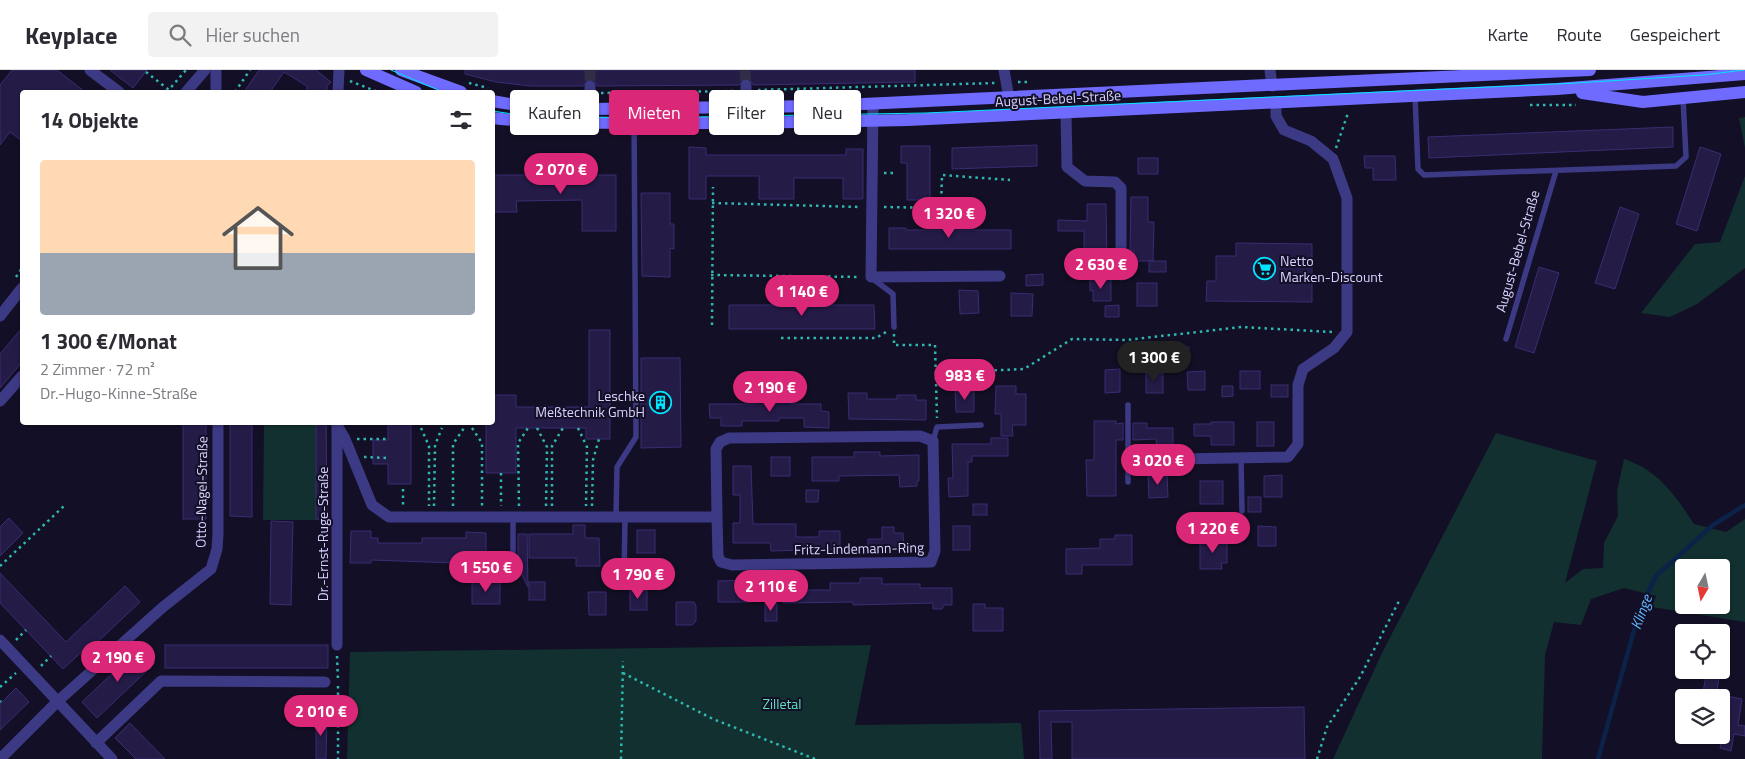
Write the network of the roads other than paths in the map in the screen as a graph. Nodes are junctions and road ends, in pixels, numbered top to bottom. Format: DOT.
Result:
graph roads {
  1 [pos="90,70"];
  2 [pos="205,70"];
  3 [pos="216,70"];
  4 [pos="366,70"];
  5 [pos="400,70"];
  6 [pos="1004,70"];
  7 [pos="1270,70"];
  8 [pos="1590,70"];
  9 [pos="339,73"];
  10 [pos="1745,74"];
  11 [pos="393,83"];
  12 [pos="1272,86"];
  13 [pos="462,87"];
  14 [pos="1557,89"];
  15 [pos="116,90"];
  16 [pos="188,90"];
  17 [pos="216,90"];
  18 [pos="338,90"];
  19 [pos="411,90"];
  20 [pos="1745,92"];
  21 [pos="495,96"];
  22 [pos="1415,96"];
  23 [pos="1009,98"];
  24 [pos="1683,98"];
  25 [pos="510,101"];
  26 [pos="1276,102"];
  27 [pos="873,104"];
  28 [pos="784,107"];
  29 [pos="1066,112"];
  30 [pos="495,118"];
  31 [pos="510,120"];
  32 [pos="873,121"];
  33 [pos="784,122"];
  34 [pos="634,135"];
  35 [pos="1556,170"];
  36 [pos="1121,275"];
  37 [pos="1000,276"];
  38 [pos="871,277"];
  39 [pos="20,291"];
  40 [pos="0,316"];
  41 [pos="894,327"];
  42 [pos="1506,339"];
  43 [pos="20,378"];
  44 [pos="0,401"];
  45 [pos="1128,405"];
  46 [pos="218,425"];
  47 [pos="337,425"];
  48 [pos="338,425"];
  49 [pos="981,425"];
  50 [pos="933,441"];
  51 [pos="1241,458"];
  52 [pos="1128,460"];
  53 [pos="1128,482"];
  54 [pos="1242,511"];
  55 [pos="511,517"];
  56 [pos="621,517"];
  57 [pos="717,517"];
  58 [pos="512,566"];
  59 [pos="624,577"];
  60 [pos="0,640"];
  61 [pos="338,645"];
  62 [pos="325,682"];
  63 [pos="58,701"];
  64 [pos="96,743"];
  65 [pos="0,759"];
  66 [pos="112,759"];
  1 -- 15 [label="street"];
  2 -- 16 [label="street"];
  3 -- 17 [label="street"];
  4 -- 11 [label="street"];
  5 -- 11 [label="lane"];
  5 -- 13 [label="street"];
  6 -- 23 [label="street"];
  7 -- 12 [label="street"];
  8 -- 12 [label="street, August-Bebel-Straße"];
  9 -- 18 [label="street"];
  10 -- 14 [label="street, August-Bebel-Straße"];
  11 -- 19 [label="street"];
  12 -- 23 [label="street, August-Bebel-Straße"];
  14 -- 22 [label="street, August-Bebel-Straße"];
  14 -- 24 [label="street"];
  20 -- 24 [label="street"];
  21 -- 25 [label="street, August-Bebel-Straße"];
  22 -- 26 [label="street, August-Bebel-Straße"];
  22 -- 35 [label="lane, August-Bebel-Straße"];
  23 -- 27 [label="street, August-Bebel-Straße"];
  24 -- 35 [label="lane, August-Bebel-Straße"];
  26 -- 29 [label="street, August-Bebel-Straße"];
  26 -- 51 [label="street"];
  27 -- 28 [label="street, August-Bebel-Straße"];
  27 -- 32 [label="street"];
  29 -- 32 [label="street, August-Bebel-Straße"];
  29 -- 36 [label="street"];
  30 -- 31 [label="street, August-Bebel-Straße"];
  32 -- 33 [label="street, August-Bebel-Straße"];
  32 -- 38 [label="street"];
  34 -- 56 [label="lane"];
  35 -- 42 [label="lane, August-Bebel-Straße"];
  37 -- 38 [label="street"];
  38 -- 41 [label="lane"];
  39 -- 40 [label="street"];
  43 -- 44 [label="street"];
  45 -- 52 [label="lane"];
  46 -- 63 [label="street, Otto-Nagel-Straße"];
  47 -- 61 [label="street, Dr.-Ernst-Ruge-Straße"];
  48 -- 55 [label="street"];
  49 -- 50 [label="lane"];
  50 -- 57 [label="street, Fritz-Lindemann-Ring"];
  50 -- 57 [label="street, Fritz-Lindemann-Ring"];
  51 -- 52 [label="street"];
  51 -- 54 [label="lane"];
  52 -- 53 [label="lane"];
  55 -- 56 [label="street"];
  55 -- 58 [label="lane"];
  56 -- 57 [label="street"];
  56 -- 59 [label="lane"];
  60 -- 63 [label="street"];
  62 -- 64 [label="street"];
  63 -- 64 [label="street"];
  63 -- 65 [label="street, Otto-Nagel-Straße"];
  64 -- 66 [label="street"];
}
